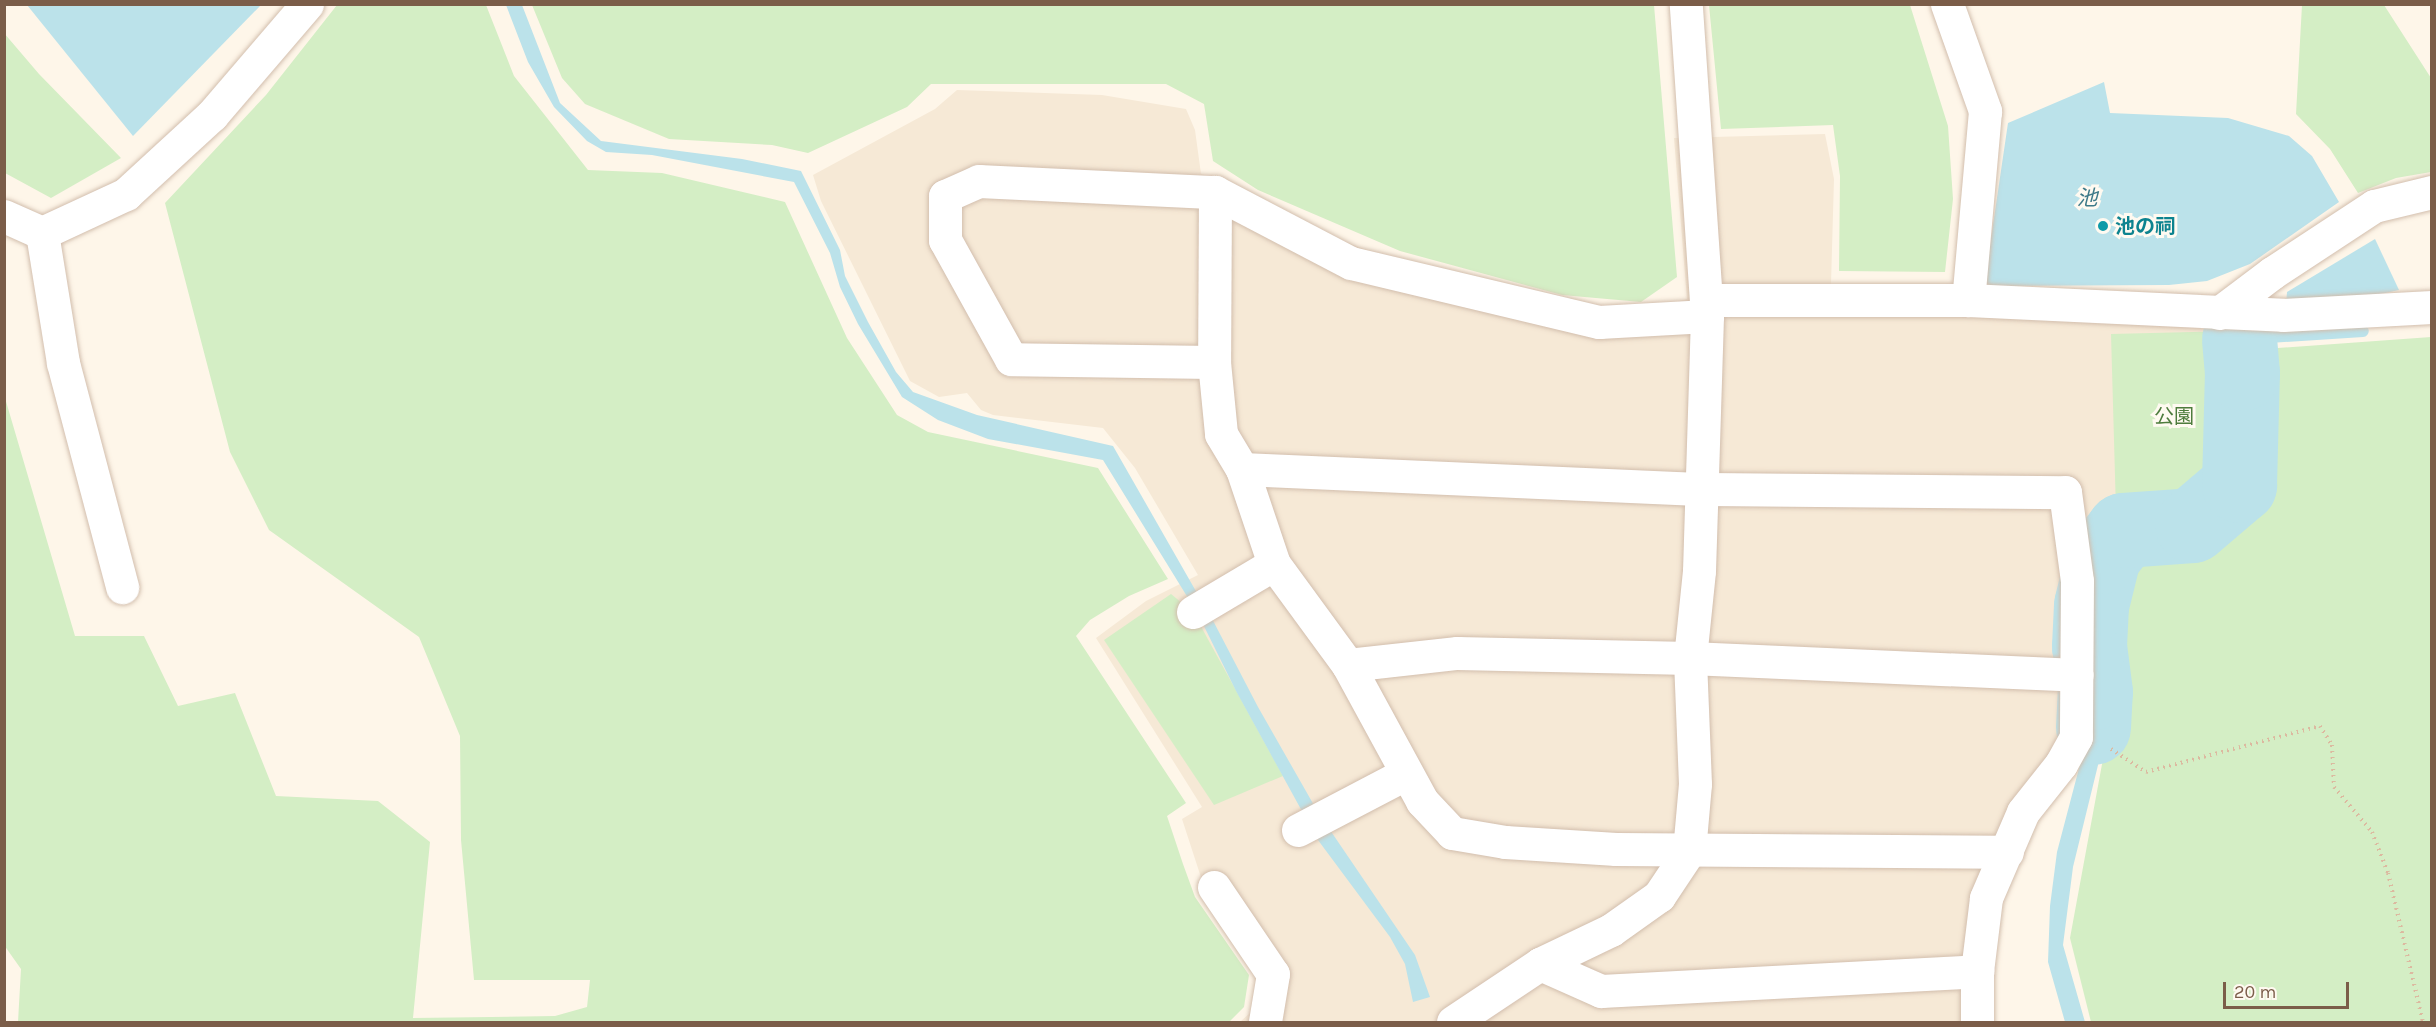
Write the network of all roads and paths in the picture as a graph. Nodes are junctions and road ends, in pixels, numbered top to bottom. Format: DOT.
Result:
graph roads {
  1 [pos="307,4"];
  2 [pos="1686,4"];
  3 [pos="1947,4"];
  4 [pos="1215,192"];
  5 [pos="2432,192"];
  6 [pos="4,216"];
  7 [pos="42,233"];
  8 [pos="1968,300"];
  9 [pos="2432,307"];
  10 [pos="1707,308"];
  11 [pos="2219,313"];
  12 [pos="1214,362"];
  13 [pos="1242,469"];
  14 [pos="1699,489"];
  15 [pos="1274,564"];
  16 [pos="122,587"];
  17 [pos="1201,607"];
  18 [pos="1690,658"];
  19 [pos="1348,665"];
  20 [pos="2077,675"];
  21 [pos="2076,736"];
  22 [pos="1405,774"];
  23 [pos="1298,830"];
  24 [pos="1689,851"];
  25 [pos="2007,852"];
  26 [pos="1214,887"];
  27 [pos="1540,964"];
  28 [pos="1977,971"];
  29 [pos="1460,1021"];
  30 [pos="1265,1023"];
  31 [pos="1977,1023"];
  32 [pos="2422,1023"];
  1 -- 7 [label="street"];
  2 -- 10 [label="street"];
  3 -- 8 [label="street"];
  4 -- 10 [label="street"];
  4 -- 12 [label="street"];
  4 -- 12 [label="street"];
  5 -- 11 [label="street"];
  6 -- 7 [label="street"];
  7 -- 16 [label="street"];
  8 -- 10 [label="street"];
  8 -- 11 [label="street"];
  9 -- 11 [label="street"];
  10 -- 14 [label="street"];
  12 -- 13 [label="street"];
  13 -- 14 [label="street"];
  13 -- 15 [label="street"];
  14 -- 18 [label="street"];
  14 -- 20 [label="street"];
  15 -- 17 [label="street"];
  15 -- 19 [label="street"];
  18 -- 19 [label="street"];
  18 -- 20 [label="street"];
  18 -- 24 [label="street"];
  19 -- 22 [label="street"];
  20 -- 21 [label="street"];
  21 -- 25 [label="street"];
  21 -- 32 [label="path"];
  22 -- 23 [label="street"];
  22 -- 24 [label="street"];
  24 -- 25 [label="street"];
  24 -- 27 [label="street"];
  25 -- 28 [label="street"];
  26 -- 30 [label="street"];
  27 -- 28 [label="street"];
  27 -- 29 [label="street"];
  28 -- 31 [label="street"];
}
